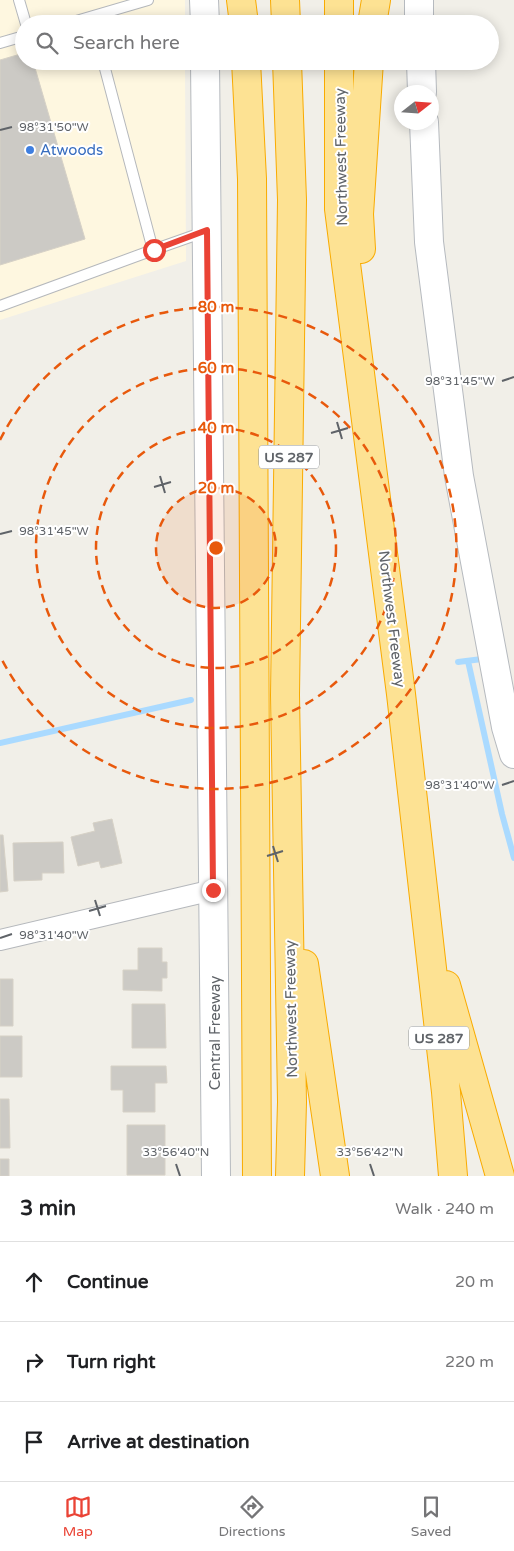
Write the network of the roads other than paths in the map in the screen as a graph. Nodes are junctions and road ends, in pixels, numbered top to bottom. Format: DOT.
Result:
graph roads {
  1 [pos="19,0"];
  2 [pos="148,0"];
  3 [pos="204,0"];
  4 [pos="241,0"];
  5 [pos="285,0"];
  6 [pos="339,0"];
  7 [pos="376,0"];
  8 [pos="419,0"];
  9 [pos="23,15"];
  10 [pos="106,15"];
  11 [pos="205,15"];
  12 [pos="243,15"];
  13 [pos="286,15"];
  14 [pos="339,15"];
  15 [pos="374,15"];
  16 [pos="419,15"];
  17 [pos="15,39"];
  18 [pos="0,43"];
  19 [pos="105,70"];
  20 [pos="205,70"];
  21 [pos="246,70"];
  22 [pos="287,70"];
  23 [pos="339,70"];
  24 [pos="369,70"];
  25 [pos="421,70"];
  26 [pos="422,85"];
  27 [pos="424,130"];
  28 [pos="207,230"];
  29 [pos="154,250"];
  30 [pos="0,306"];
  31 [pos="378,502"];
  32 [pos="514,754"];
  33 [pos="289,854"];
  34 [pos="213,890"];
  35 [pos="423,901"];
  36 [pos="0,940"];
  37 [pos="216,1176"];
  38 [pos="257,1176"];
  39 [pos="290,1176"];
  40 [pos="335,1176"];
  41 [pos="453,1176"];
  42 [pos="500,1176"];
  1 -- 9 [label="lane"];
  2 -- 10 [label="lane"];
  3 -- 11 [label="main road"];
  4 -- 12 [label="highway"];
  5 -- 13 [label="highway"];
  6 -- 14 [label="highway"];
  7 -- 15 [label="highway"];
  8 -- 16 [label="main road"];
  17 -- 18 [label="lane"];
  19 -- 29 [label="lane"];
  20 -- 28 [label="main road, Central Freeway"];
  21 -- 38 [label="highway"];
  22 -- 33 [label="highway, Northwest Freeway / US 287"];
  23 -- 31 [label="highway, Northwest Freeway / US 287"];
  24 -- 31 [label="highway"];
  25 -- 26 [label="main road"];
  27 -- 32 [label="main road"];
  28 -- 29 [label="lane"];
  28 -- 34 [label="main road, Central Freeway"];
  29 -- 30 [label="lane"];
  31 -- 35 [label="highway, Northwest Freeway / US 287"];
  33 -- 39 [label="highway, Northwest Freeway / US 287"];
  33 -- 40 [label="highway"];
  34 -- 36 [label="street"];
  34 -- 37 [label="main road, Central Freeway"];
  35 -- 41 [label="highway, Northwest Freeway / US 287"];
  35 -- 42 [label="highway"];
}
